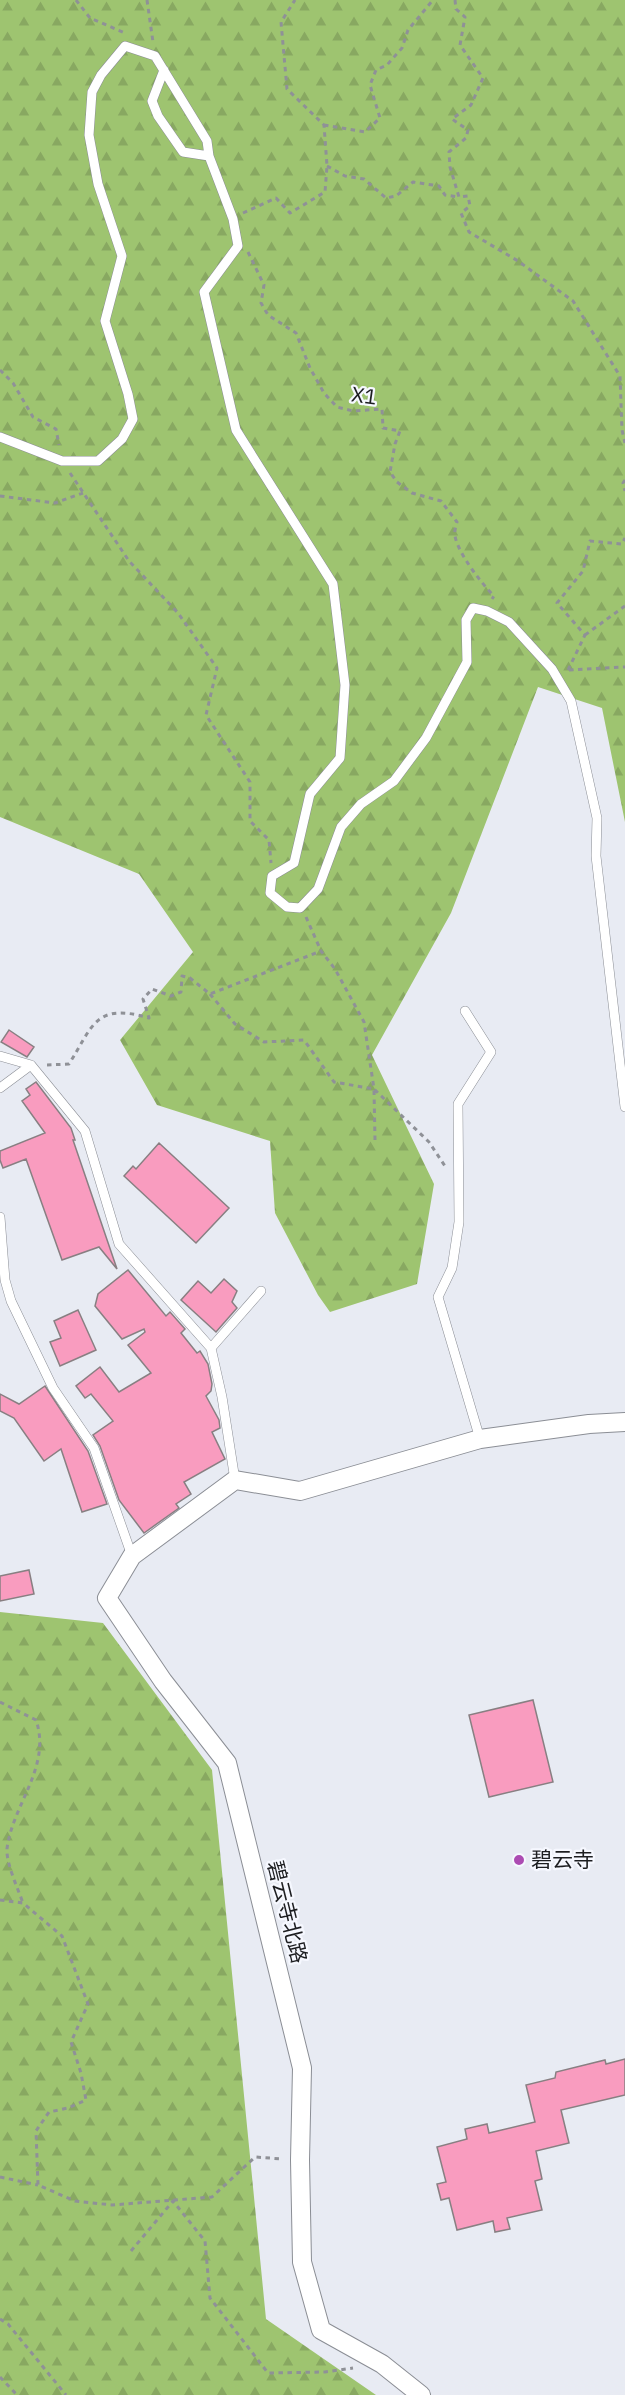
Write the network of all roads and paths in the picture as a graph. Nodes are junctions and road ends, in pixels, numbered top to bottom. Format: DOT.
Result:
graph roads {
  1 [pos="76,0"];
  2 [pos="147,0"];
  3 [pos="295,0"];
  4 [pos="433,0"];
  5 [pos="455,0"];
  6 [pos="128,35"];
  7 [pos="145,40"];
  8 [pos="153,42"];
  9 [pos="155,56"];
  10 [pos="164,70"];
  11 [pos="324,125"];
  12 [pos="209,156"];
  13 [pos="327,166"];
  14 [pos="459,196"];
  15 [pos="233,219"];
  16 [pos="246,247"];
  17 [pos="0,370"];
  18 [pos="0,437"];
  19 [pos="625,443"];
  20 [pos="62,461"];
  21 [pos="625,480"];
  22 [pos="625,491"];
  23 [pos="83,493"];
  24 [pos="0,496"];
  25 [pos="625,538"];
  26 [pos="625,606"];
  27 [pos="487,611"];
  28 [pos="585,635"];
  29 [pos="625,667"];
  30 [pos="569,670"];
  31 [pos="561,687"];
  32 [pos="272,876"];
  33 [pos="300,908"];
  34 [pos="321,951"];
  35 [pos="210,994"];
  36 [pos="465,1011"];
  37 [pos="0,1056"];
  38 [pos="31,1065"];
  39 [pos="0,1088"];
  40 [pos="374,1089"];
  41 [pos="625,1107"];
  42 [pos="375,1140"];
  43 [pos="458,1184"];
  44 [pos="0,1217"];
  45 [pos="261,1291"];
  46 [pos="211,1348"];
  47 [pos="625,1422"];
  48 [pos="480,1439"];
  49 [pos="234,1480"];
  50 [pos="132,1556"];
  51 [pos="0,1702"];
  52 [pos="0,1900"];
  53 [pos="23,1903"];
  54 [pos="300,2160"];
  55 [pos="0,2177"];
  56 [pos="38,2185"];
  57 [pos="173,2201"];
  58 [pos="131,2251"];
  59 [pos="0,2319"];
  60 [pos="382,2364"];
  61 [pos="0,2378"];
  62 [pos="17,2395"];
  63 [pos="66,2395"];
  64 [pos="421,2395"];
  1 -- 6 [label="path"];
  2 -- 8 [label="path"];
  3 -- 11 [label="path"];
  4 -- 11 [label="path"];
  5 -- 14 [label="path"];
  7 -- 8 [label="path"];
  8 -- 9 [label="path"];
  9 -- 10 [label="lane"];
  9 -- 20 [label="lane"];
  10 -- 12 [label="lane"];
  10 -- 12 [label="lane"];
  11 -- 13 [label="path"];
  12 -- 15 [label="lane"];
  13 -- 14 [label="path"];
  13 -- 15 [label="path"];
  14 -- 19 [label="path"];
  15 -- 32 [label="lane"];
  16 -- 27 [label="path, X1"];
  17 -- 20 [label="path"];
  18 -- 20 [label="lane"];
  20 -- 23 [label="path"];
  21 -- 22 [label="path"];
  23 -- 24 [label="path"];
  23 -- 32 [label="path"];
  25 -- 28 [label="path"];
  26 -- 28 [label="path"];
  27 -- 31 [label="lane"];
  27 -- 33 [label="lane"];
  28 -- 30 [label="path"];
  29 -- 30 [label="path"];
  30 -- 31 [label="path"];
  31 -- 41 [label="lane"];
  32 -- 33 [label="lane"];
  33 -- 34 [label="path"];
  34 -- 35 [label="path"];
  34 -- 40 [label="path"];
  35 -- 38 [label="path"];
  35 -- 40 [label="path"];
  36 -- 43 [label="lane"];
  37 -- 38 [label="lane"];
  38 -- 39 [label="lane"];
  38 -- 46 [label="lane"];
  40 -- 42 [label="path"];
  40 -- 43 [label="path"];
  43 -- 48 [label="lane"];
  44 -- 50 [label="lane"];
  45 -- 46 [label="lane"];
  46 -- 49 [label="lane"];
  47 -- 48 [label="street"];
  48 -- 49 [label="street"];
  49 -- 50 [label="street, 碧云寺北路"];
  50 -- 54 [label="street, 碧云寺北路"];
  51 -- 53 [label="path"];
  52 -- 53 [label="path"];
  53 -- 56 [label="path"];
  54 -- 57 [label="path"];
  54 -- 60 [label="street, 碧云寺北路"];
  55 -- 56 [label="path"];
  56 -- 57 [label="path"];
  57 -- 58 [label="path"];
  57 -- 60 [label="path"];
  59 -- 63 [label="path"];
  60 -- 64 [label="street, 碧云寺北路"];
  61 -- 62 [label="path"];
}
